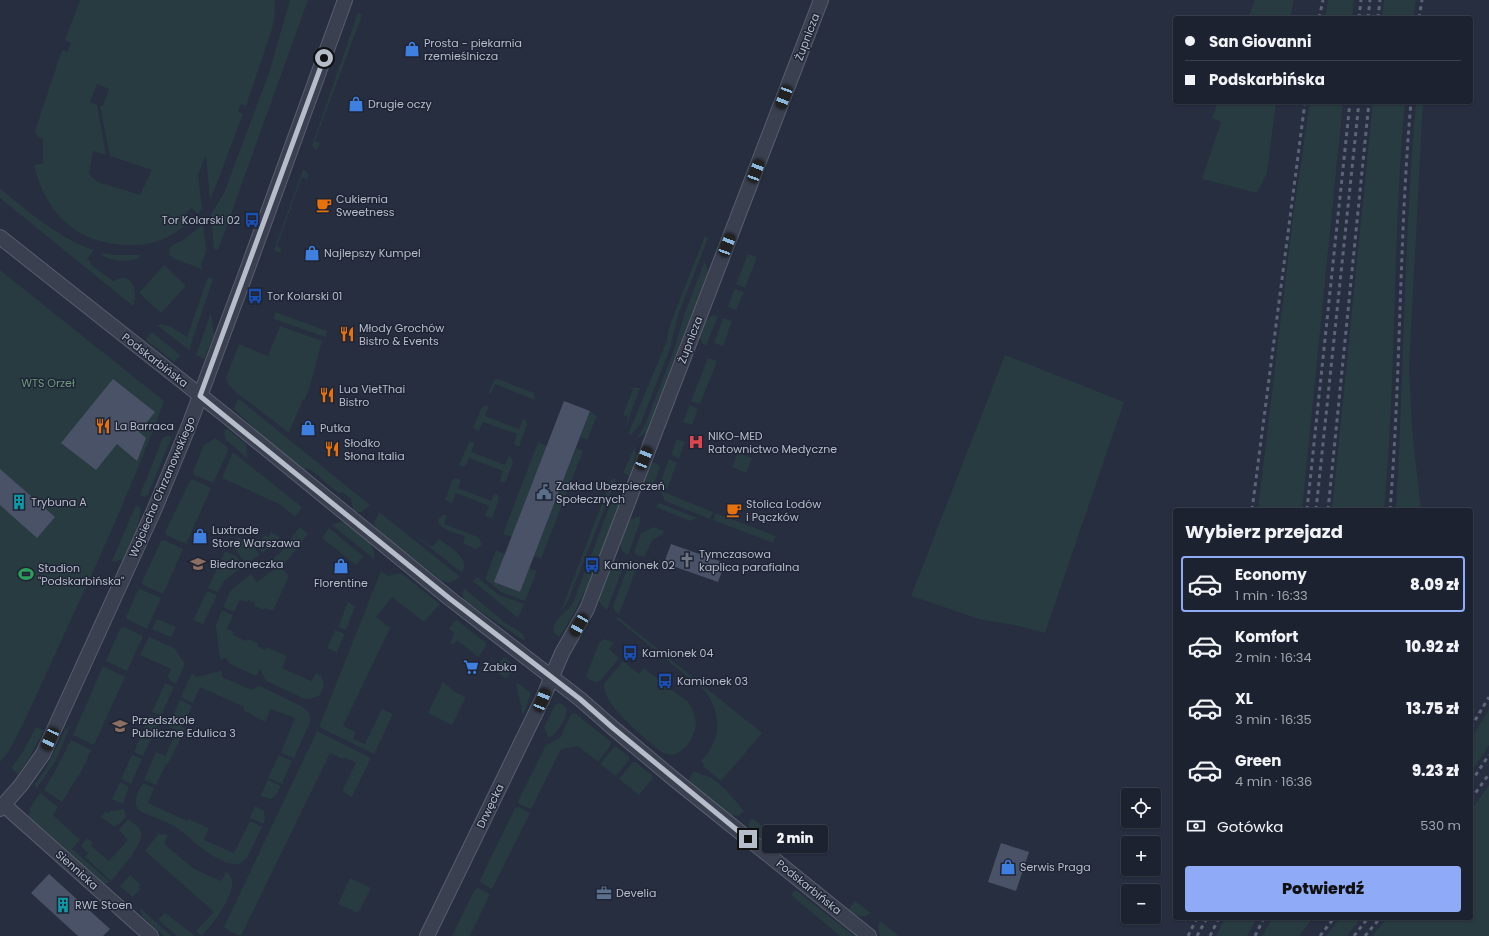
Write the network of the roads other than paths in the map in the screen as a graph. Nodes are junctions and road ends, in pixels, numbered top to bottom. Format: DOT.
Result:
graph roads {
  1 [pos="345,0"];
  2 [pos="821,0"];
  3 [pos="0,237"];
  4 [pos="200,396"];
  5 [pos="552,676"];
  6 [pos="2,807"];
  7 [pos="151,936"];
  8 [pos="427,936"];
  9 [pos="869,936"];
  1 -- 4 [label="street, Wojciecha Chrzanowskiego"];
  2 -- 5 [label="street, Żupnicza"];
  3 -- 4 [label="street, Podskarbińska"];
  4 -- 5 [label="street, Podskarbińska"];
  4 -- 6 [label="street, Wojciecha Chrzanowskiego"];
  5 -- 8 [label="street, Drwęcka"];
  5 -- 9 [label="street, Podskarbińska"];
  6 -- 7 [label="street, Siennicka"];
}
